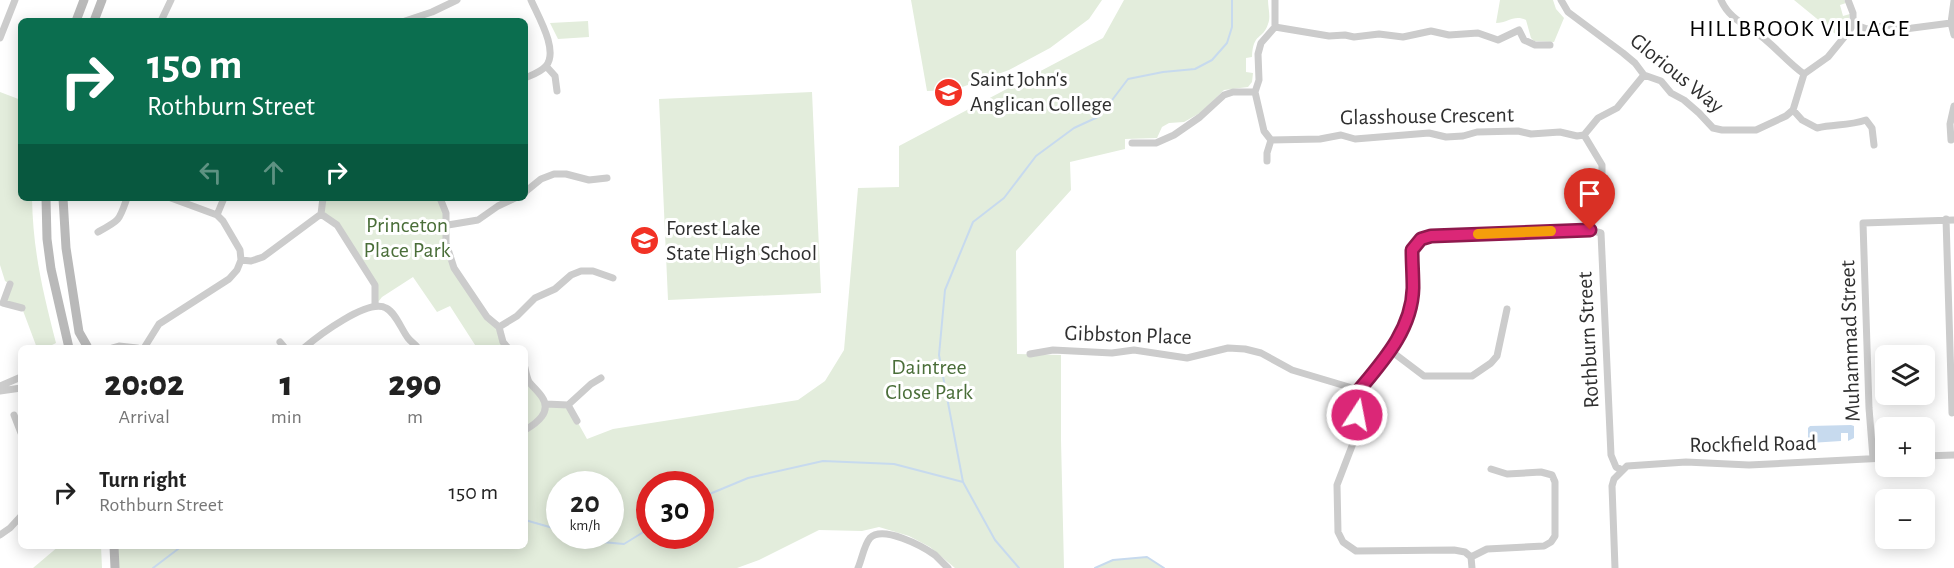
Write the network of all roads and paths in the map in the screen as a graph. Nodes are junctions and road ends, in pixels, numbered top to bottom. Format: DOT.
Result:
graph roads {
  1 [pos="15,0"];
  2 [pos="84,0"];
  3 [pos="102,0"];
  4 [pos="171,0"];
  5 [pos="458,0"];
  6 [pos="531,0"];
  7 [pos="1275,0"];
  8 [pos="1561,0"];
  9 [pos="1721,0"];
  10 [pos="1848,0"];
  11 [pos="1954,1"];
  12 [pos="77,18"];
  13 [pos="95,18"];
  14 [pos="162,18"];
  15 [pos="414,18"];
  16 [pos="1951,23"];
  17 [pos="1853,24"];
  18 [pos="1275,27"];
  19 [pos="1954,35"];
  20 [pos="0,38"];
  21 [pos="1550,45"];
  22 [pos="546,66"];
  23 [pos="1804,74"];
  24 [pos="1644,75"];
  25 [pos="528,76"];
  26 [pos="557,91"];
  27 [pos="1255,92"];
  28 [pos="1954,107"];
  29 [pos="1793,110"];
  30 [pos="1584,135"];
  31 [pos="1271,140"];
  32 [pos="1951,140"];
  33 [pos="1132,143"];
  34 [pos="1874,145"];
  35 [pos="1267,161"];
  36 [pos="1602,177"];
  37 [pos="607,178"];
  38 [pos="528,190"];
  39 [pos="46,201"];
  40 [pos="63,201"];
  41 [pos="126,201"];
  42 [pos="180,201"];
  43 [pos="223,201"];
  44 [pos="323,201"];
  45 [pos="441,201"];
  46 [pos="509,201"];
  47 [pos="217,214"];
  48 [pos="321,214"];
  49 [pos="1946,219"];
  50 [pos="1954,220"];
  51 [pos="448,225"];
  52 [pos="98,232"];
  53 [pos="241,260"];
  54 [pos="613,278"];
  55 [pos="10,284"];
  56 [pos="2,305"];
  57 [pos="375,306"];
  58 [pos="22,308"];
  59 [pos="1507,309"];
  60 [pos="500,327"];
  61 [pos="68,345"];
  62 [pos="88,345"];
  63 [pos="146,345"];
  64 [pos="308,345"];
  65 [pos="415,345"];
  66 [pos="506,345"];
  67 [pos="1391,351"];
  68 [pos="1030,354"];
  69 [pos="18,378"];
  70 [pos="601,378"];
  71 [pos="528,380"];
  72 [pos="0,386"];
  73 [pos="18,388"];
  74 [pos="1359,390"];
  75 [pos="0,391"];
  76 [pos="546,404"];
  77 [pos="568,405"];
  78 [pos="1952,413"];
  79 [pos="14,415"];
  80 [pos="577,421"];
  81 [pos="18,425"];
  82 [pos="528,428"];
  83 [pos="1954,455"];
  84 [pos="1935,456"];
  85 [pos="1873,458"];
  86 [pos="1491,469"];
  87 [pos="1622,470"];
  88 [pos="18,519"];
  89 [pos="0,535"];
  90 [pos="114,551"];
  91 [pos="1471,557"];
  92 [pos="115,568"];
  93 [pos="858,568"];
  94 [pos="948,568"];
  95 [pos="1472,568"];
  96 [pos="1615,568"];
  1 -- 20 [label="street"];
  2 -- 12 [label="main road"];
  3 -- 13 [label="main road"];
  4 -- 14 [label="street"];
  5 -- 15 [label="street"];
  6 -- 22 [label="street"];
  7 -- 18 [label="street"];
  8 -- 24 [label="street, Glorious Way"];
  9 -- 23 [label="street"];
  10 -- 17 [label="street"];
  11 -- 16 [label="street"];
  16 -- 17 [label="street"];
  16 -- 19 [label="street"];
  17 -- 23 [label="street"];
  18 -- 21 [label="street"];
  18 -- 27 [label="street"];
  22 -- 25 [label="street"];
  22 -- 26 [label="street"];
  23 -- 29 [label="street"];
  24 -- 29 [label="street, Glorious Way"];
  24 -- 30 [label="street"];
  27 -- 31 [label="street"];
  27 -- 33 [label="street"];
  28 -- 32 [label="street"];
  29 -- 34 [label="street"];
  30 -- 31 [label="street, Glasshouse Crescent"];
  30 -- 36 [label="street"];
  31 -- 35 [label="street"];
  37 -- 38 [label="street"];
  39 -- 61 [label="main road"];
  40 -- 62 [label="main road"];
  41 -- 52 [label="street"];
  42 -- 47 [label="street"];
  43 -- 47 [label="street"];
  44 -- 48 [label="street"];
  45 -- 51 [label="street"];
  46 -- 51 [label="street"];
  47 -- 53 [label="street"];
  48 -- 53 [label="street"];
  48 -- 57 [label="street"];
  49 -- 50 [label="street"];
  49 -- 78 [label="street"];
  49 -- 85 [label="street, Muhammad Street"];
  51 -- 60 [label="street"];
  53 -- 63 [label="street"];
  54 -- 60 [label="street"];
  55 -- 56 [label="street"];
  56 -- 58 [label="street"];
  57 -- 64 [label="street"];
  57 -- 65 [label="street"];
  59 -- 67 [label="street"];
  60 -- 66 [label="street"];
  67 -- 74 [label="street, Rothburn Street"];
  67 -- 87 [label="street, Rothburn Street"];
  68 -- 74 [label="street, Gibbston Place"];
  69 -- 72 [label="street"];
  70 -- 77 [label="street"];
  71 -- 76 [label="street"];
  73 -- 75 [label="street"];
  74 -- 91 [label="street"];
  76 -- 77 [label="street"];
  76 -- 82 [label="street"];
  77 -- 80 [label="street"];
  79 -- 81 [label="street"];
  83 -- 84 [label="street"];
  85 -- 87 [label="street, Rockfield Road"];
  86 -- 91 [label="street"];
  87 -- 96 [label="street"];
  88 -- 89 [label="street"];
  90 -- 92 [label="main road"];
  91 -- 95 [label="street"];
  93 -- 94 [label="street"];
}
